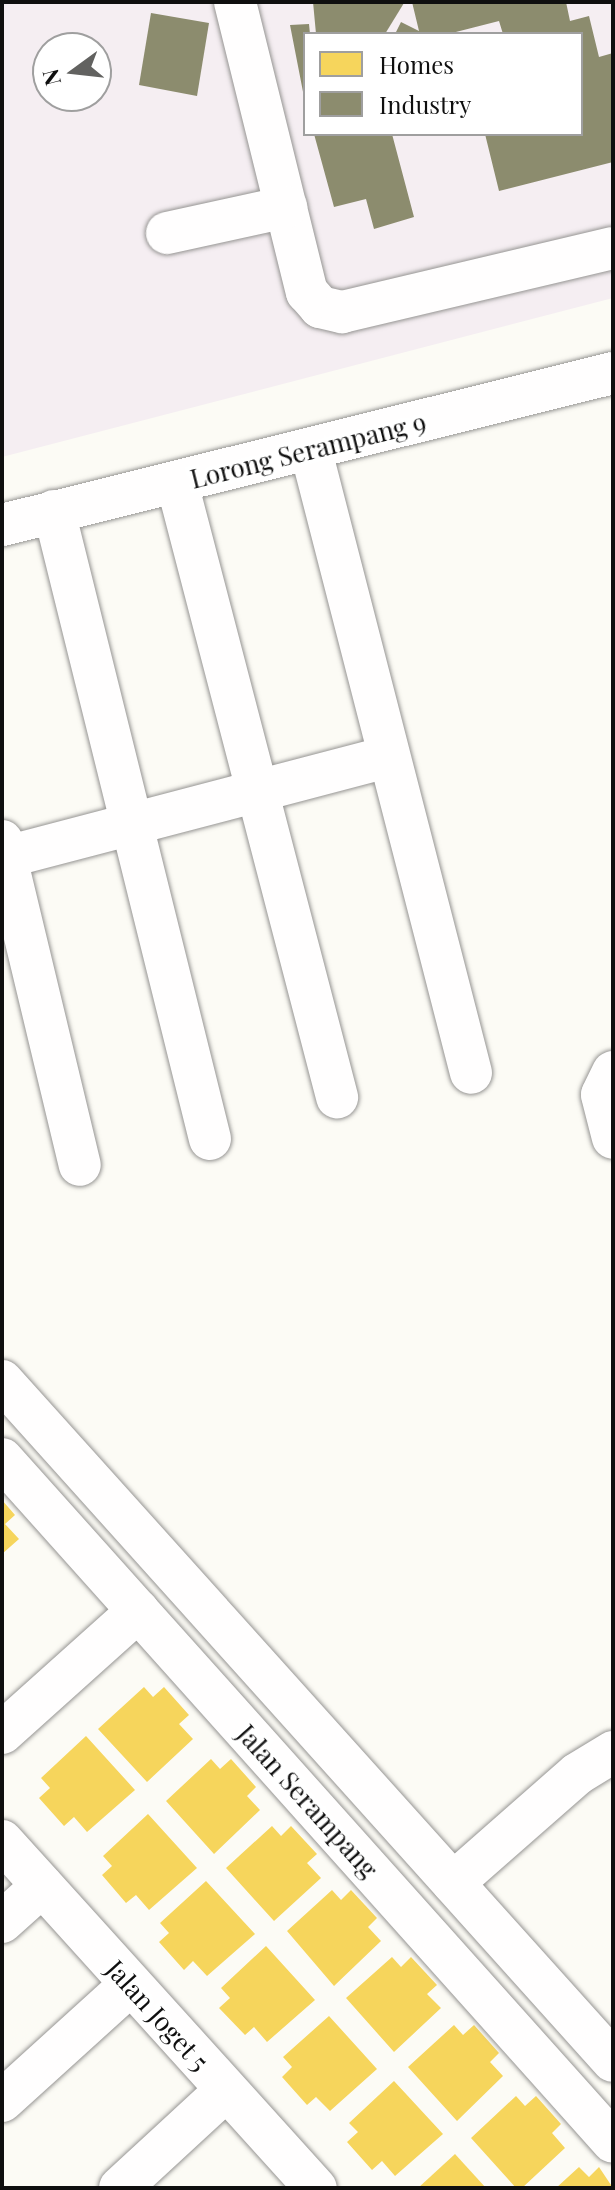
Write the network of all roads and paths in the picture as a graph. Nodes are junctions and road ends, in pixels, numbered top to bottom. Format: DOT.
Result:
graph roads {
  1 [pos="235,2"];
  2 [pos="286,207"];
  3 [pos="167,233"];
  4 [pos="613,248"];
  5 [pos="613,373"];
  6 [pos="311,451"];
  7 [pos="177,483"];
  8 [pos="54,511"];
  9 [pos="2,525"];
  10 [pos="386,757"];
  11 [pos="254,793"];
  12 [pos="132,827"];
  13 [pos="4,849"];
  14 [pos="471,1073"];
  15 [pos="611,1074"];
  16 [pos="337,1097"];
  17 [pos="613,1138"];
  18 [pos="210,1139"];
  19 [pos="80,1165"];
  20 [pos="2,1381"];
  21 [pos="2,1459"];
  22 [pos="138,1611"];
  23 [pos="2,1733"];
  24 [pos="613,1752"];
  25 [pos="2,1841"];
  26 [pos="453,1883"];
  27 [pos="42,1886"];
  28 [pos="2,1922"];
  29 [pos="131,1984"];
  30 [pos="613,2061"];
  31 [pos="225,2091"];
  32 [pos="2,2101"];
  33 [pos="613,2142"];
  34 [pos="120,2188"];
  35 [pos="316,2188"];
  1 -- 2 [label="street"];
  2 -- 3 [label="street"];
  2 -- 4 [label="street"];
  5 -- 6 [label="street, Lorong Serampang 9"];
  6 -- 7 [label="street, Lorong Serampang 9"];
  6 -- 10 [label="street"];
  7 -- 8 [label="street, Lorong Serampang 9"];
  7 -- 11 [label="street"];
  8 -- 9 [label="street, Lorong Serampang 9"];
  8 -- 12 [label="street"];
  10 -- 11 [label="street"];
  10 -- 14 [label="street"];
  11 -- 12 [label="street"];
  11 -- 16 [label="street"];
  12 -- 13 [label="street"];
  12 -- 18 [label="street"];
  13 -- 19 [label="street"];
  15 -- 17 [label="street"];
  20 -- 26 [label="street"];
  21 -- 22 [label="street, Jalan Serampang"];
  22 -- 23 [label="street"];
  22 -- 33 [label="street, Jalan Serampang"];
  24 -- 26 [label="street"];
  25 -- 27 [label="street, Jalan Joget 5"];
  26 -- 30 [label="street"];
  27 -- 28 [label="street"];
  27 -- 29 [label="street, Jalan Joget 5"];
  29 -- 31 [label="street, Jalan Joget 5"];
  29 -- 32 [label="street"];
  31 -- 34 [label="street"];
  31 -- 35 [label="street, Jalan Joget 5"];
}
